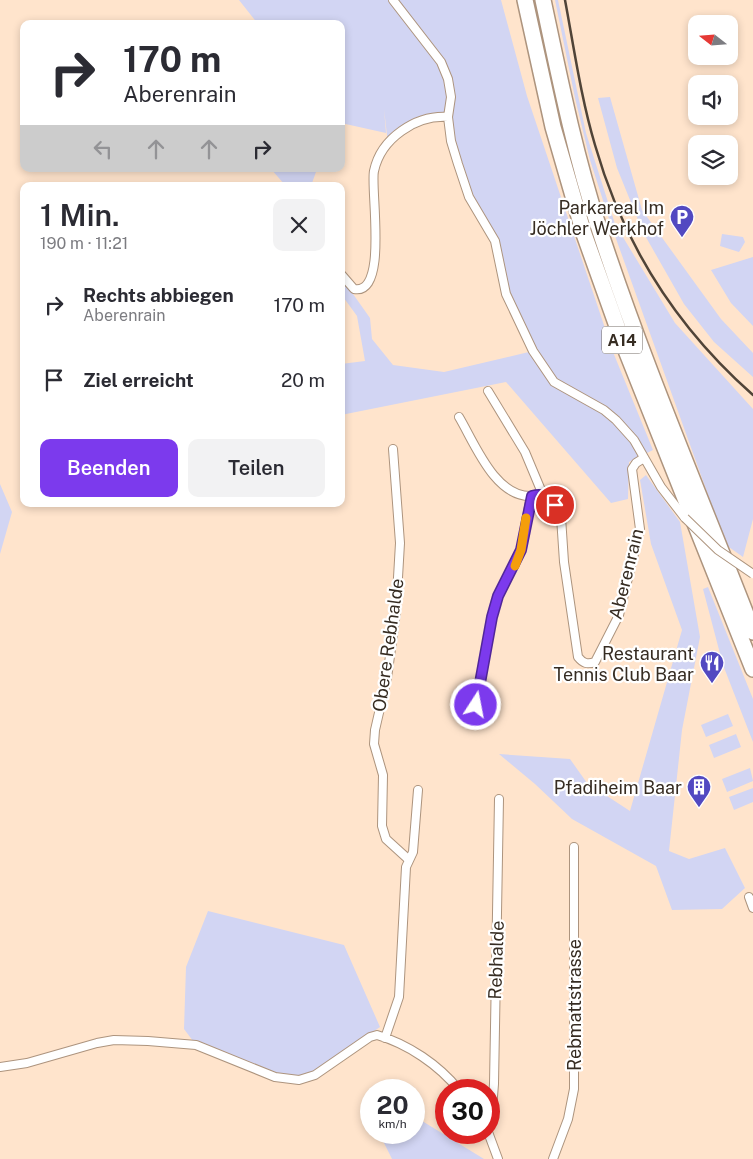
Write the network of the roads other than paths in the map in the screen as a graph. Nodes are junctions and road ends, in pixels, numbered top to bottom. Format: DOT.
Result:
graph roads {
  1 [pos="393,0"];
  2 [pos="525,0"];
  3 [pos="544,0"];
  4 [pos="448,117"];
  5 [pos="345,279"];
  6 [pos="488,391"];
  7 [pos="459,417"];
  8 [pos="393,449"];
  9 [pos="644,458"];
  10 [pos="543,495"];
  11 [pos="532,496"];
  12 [pos="753,574"];
  13 [pos="753,632"];
  14 [pos="753,669"];
  15 [pos="476,705"];
  16 [pos="418,790"];
  17 [pos="499,799"];
  18 [pos="574,847"];
  19 [pos="408,859"];
  20 [pos="749,897"];
  21 [pos="753,908"];
  22 [pos="385,1038"];
  23 [pos="0,1067"];
  24 [pos="450,1079"];
  25 [pos="493,1079"];
  26 [pos="492,1144"];
  27 [pos="498,1159"];
  28 [pos="553,1159"];
  1 -- 4 [label="street"];
  2 -- 14 [label="highway, A14"];
  3 -- 13 [label="highway, A14"];
  4 -- 5 [label="street"];
  4 -- 9 [label="street"];
  6 -- 10 [label="street"];
  7 -- 11 [label="street"];
  8 -- 19 [label="street, Obere Rebhalde"];
  9 -- 10 [label="street, Aberenrain"];
  9 -- 12 [label="street, bridge"];
  10 -- 11 [label="street"];
  11 -- 15 [label="street"];
  16 -- 19 [label="street"];
  17 -- 25 [label="street, Rebhalde"];
  18 -- 28 [label="street, Rebmattstrasse"];
  19 -- 22 [label="street"];
  20 -- 21 [label="street"];
  22 -- 23 [label="street"];
  22 -- 24 [label="street"];
  26 -- 27 [label="street"];
}
